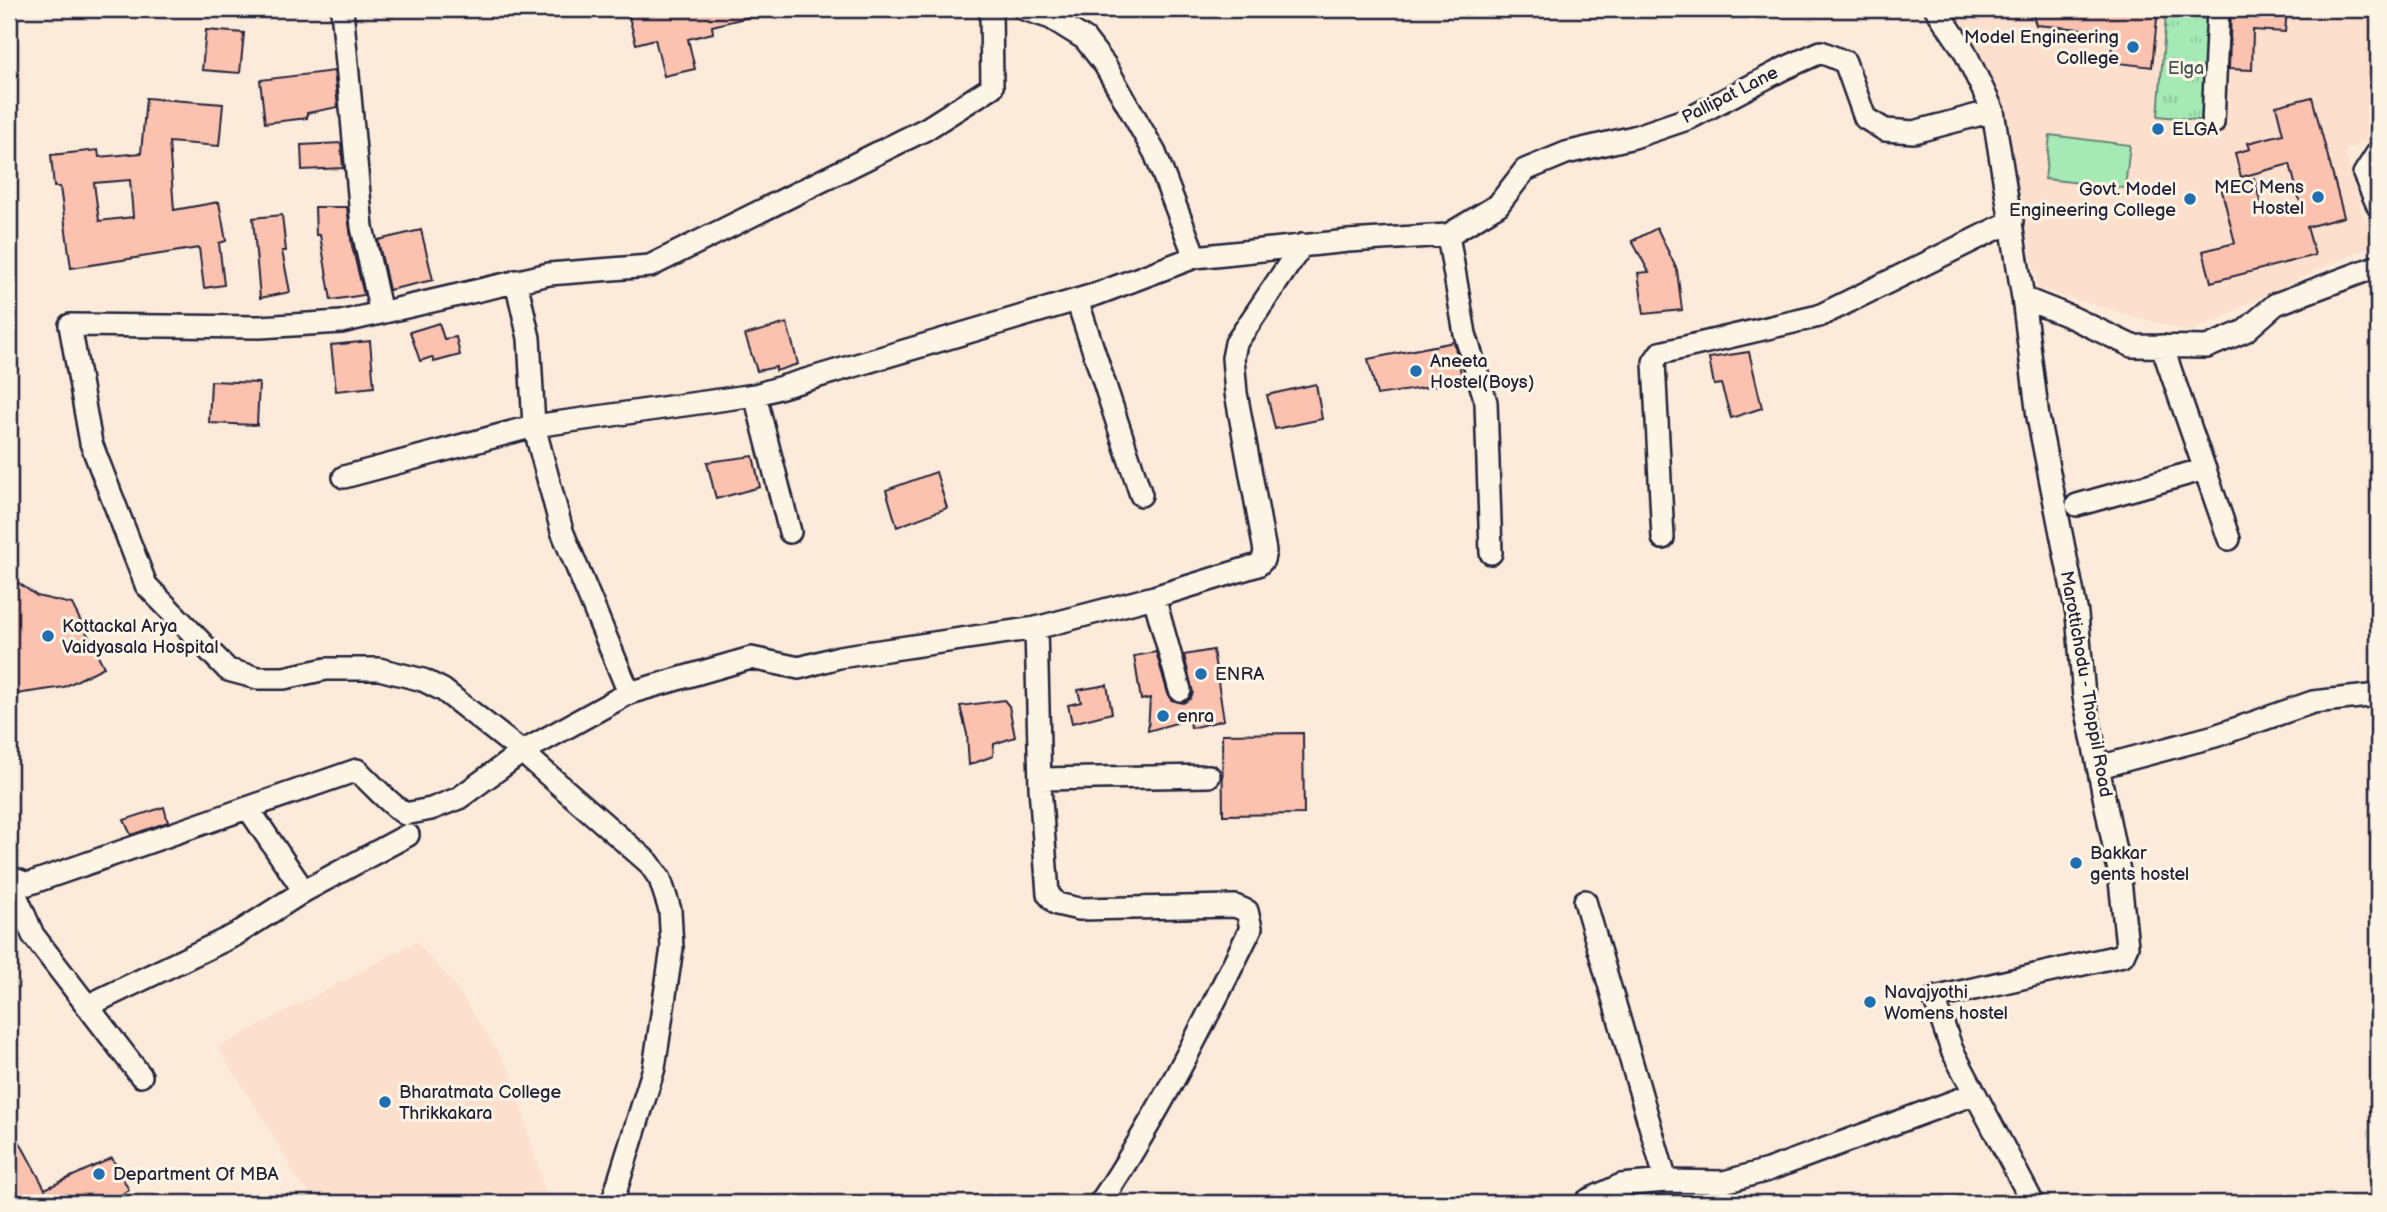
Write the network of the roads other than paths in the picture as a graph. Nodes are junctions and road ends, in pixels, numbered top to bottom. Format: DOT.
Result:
graph roads {
  1 [pos="342,9"];
  2 [pos="991,9"];
  3 [pos="1024,9"];
  4 [pos="1936,9"];
  5 [pos="2218,9"];
  6 [pos="1993,111"];
  7 [pos="2213,123"];
  8 [pos="2378,152"];
  9 [pos="2378,206"];
  10 [pos="2012,221"];
  11 [pos="1448,235"];
  12 [pos="1302,246"];
  13 [pos="1195,257"];
  14 [pos="2378,266"];
  15 [pos="516,281"];
  16 [pos="2023,298"];
  17 [pos="1077,300"];
  18 [pos="381,313"];
  19 [pos="2162,346"];
  20 [pos="755,395"];
  21 [pos="534,426"];
  22 [pos="2205,469"];
  23 [pos="344,477"];
  24 [pos="1140,495"];
  25 [pos="2077,505"];
  26 [pos="790,532"];
  27 [pos="1663,538"];
  28 [pos="2229,539"];
  29 [pos="1491,553"];
  30 [pos="1154,597"];
  31 [pos="1036,628"];
  32 [pos="1180,691"];
  33 [pos="629,693"];
  34 [pos="2378,695"];
  35 [pos="522,752"];
  36 [pos="2099,767"];
  37 [pos="1209,776"];
  38 [pos="1040,779"];
  39 [pos="248,808"];
  40 [pos="408,835"];
  41 [pos="9,878"];
  42 [pos="304,891"];
  43 [pos="1585,901"];
  44 [pos="87,1006"];
  45 [pos="141,1076"];
  46 [pos="1973,1094"];
  47 [pos="1666,1181"];
  48 [pos="612,1203"];
  49 [pos="1100,1203"];
  50 [pos="1585,1203"];
  51 [pos="2033,1203"];
  1 -- 18 [label="street"];
  2 -- 15 [label="street"];
  3 -- 13 [label="street"];
  4 -- 6 [label="street, Marottichodu - Thoppil Road"];
  5 -- 7 [label="street"];
  6 -- 10 [label="street, Marottichodu - Thoppil Road"];
  6 -- 11 [label="street, Pallipat Lane"];
  8 -- 9 [label="street"];
  10 -- 16 [label="street, Marottichodu - Thoppil Road"];
  10 -- 27 [label="street"];
  11 -- 12 [label="street"];
  11 -- 29 [label="street"];
  12 -- 13 [label="street"];
  12 -- 30 [label="street"];
  13 -- 17 [label="street"];
  14 -- 19 [label="street"];
  15 -- 18 [label="street"];
  15 -- 21 [label="street"];
  16 -- 19 [label="street"];
  16 -- 36 [label="street, Marottichodu - Thoppil Road"];
  17 -- 20 [label="street"];
  17 -- 24 [label="street"];
  18 -- 35 [label="street"];
  19 -- 22 [label="street"];
  20 -- 21 [label="street"];
  20 -- 26 [label="street"];
  21 -- 23 [label="street"];
  21 -- 33 [label="street"];
  22 -- 25 [label="street"];
  22 -- 28 [label="street"];
  30 -- 31 [label="street"];
  30 -- 32 [label="street"];
  31 -- 33 [label="street"];
  31 -- 38 [label="street"];
  33 -- 35 [label="street"];
  34 -- 36 [label="street"];
  35 -- 39 [label="street"];
  35 -- 48 [label="street"];
  36 -- 46 [label="street, Marottichodu - Thoppil Road"];
  37 -- 38 [label="street"];
  38 -- 49 [label="street"];
  39 -- 41 [label="street"];
  39 -- 42 [label="street"];
  40 -- 42 [label="street"];
  41 -- 44 [label="street"];
  42 -- 44 [label="street"];
  43 -- 47 [label="street"];
  44 -- 45 [label="street"];
  46 -- 47 [label="street"];
  46 -- 51 [label="street, Marottichodu - Thoppil Road"];
  47 -- 50 [label="street"];
}
